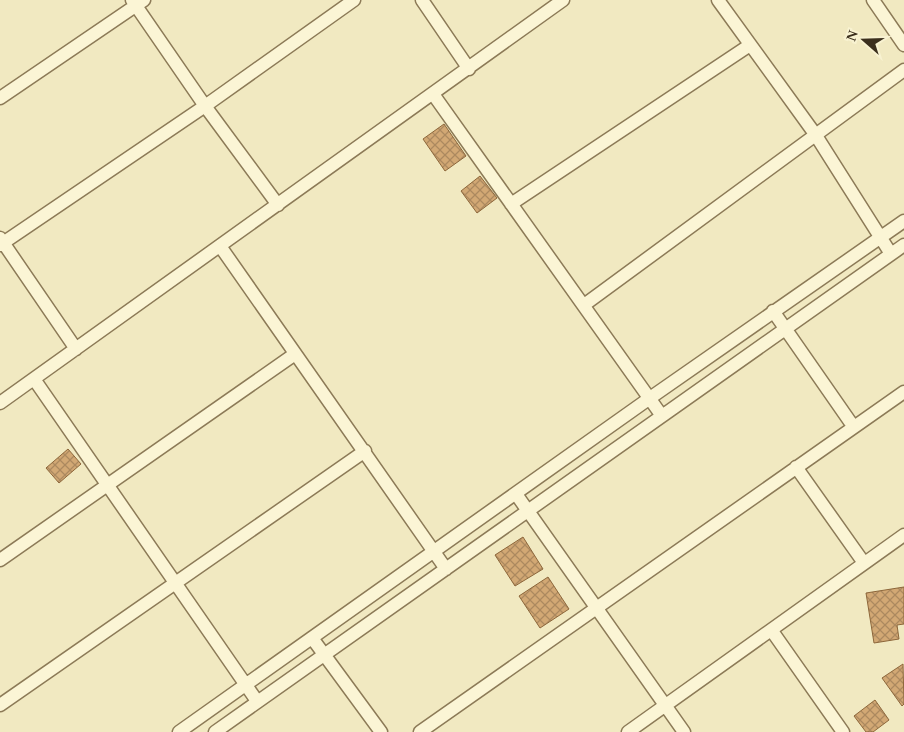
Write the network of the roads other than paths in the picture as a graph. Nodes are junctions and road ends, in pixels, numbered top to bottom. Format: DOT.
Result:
graph roads {
  1 [pos="354,0"];
  2 [pos="422,0"];
  3 [pos="563,0"];
  4 [pos="718,0"];
  5 [pos="873,0"];
  6 [pos="137,2"];
  7 [pos="750,45"];
  8 [pos="904,45"];
  9 [pos="470,69"];
  10 [pos="904,70"];
  11 [pos="433,94"];
  12 [pos="0,98"];
  13 [pos="205,106"];
  14 [pos="815,134"];
  15 [pos="278,204"];
  16 [pos="512,204"];
  17 [pos="904,221"];
  18 [pos="881,237"];
  19 [pos="1,242"];
  20 [pos="904,245"];
  21 [pos="220,246"];
  22 [pos="891,254"];
  23 [pos="584,305"];
  24 [pos="773,311"];
  25 [pos="785,329"];
  26 [pos="76,349"];
  27 [pos="295,354"];
  28 [pos="34,379"];
  29 [pos="904,392"];
  30 [pos="650,398"];
  31 [pos="0,403"];
  32 [pos="662,416"];
  33 [pos="853,426"];
  34 [pos="365,451"];
  35 [pos="796,467"];
  36 [pos="108,487"];
  37 [pos="516,494"];
  38 [pos="528,512"];
  39 [pos="904,535"];
  40 [pos="434,552"];
  41 [pos="0,560"];
  42 [pos="864,563"];
  43 [pos="446,570"];
  44 [pos="175,584"];
  45 [pos="596,609"];
  46 [pos="772,631"];
  47 [pos="312,638"];
  48 [pos="325,655"];
  49 [pos="245,685"];
  50 [pos="257,701"];
  51 [pos="0,705"];
  52 [pos="666,706"];
  53 [pos="179,732"];
  54 [pos="215,732"];
  55 [pos="381,732"];
  56 [pos="420,732"];
  57 [pos="628,732"];
  58 [pos="684,732"];
  59 [pos="843,732"];
  1 -- 13 [label="street"];
  2 -- 9 [label="street"];
  3 -- 9 [label="street"];
  4 -- 7 [label="street"];
  5 -- 8 [label="street"];
  6 -- 12 [label="street"];
  6 -- 13 [label="street"];
  7 -- 14 [label="street"];
  7 -- 16 [label="street"];
  9 -- 11 [label="street"];
  10 -- 14 [label="street"];
  11 -- 15 [label="street"];
  11 -- 16 [label="street"];
  13 -- 15 [label="street"];
  13 -- 19 [label="street"];
  14 -- 18 [label="street"];
  14 -- 23 [label="street"];
  15 -- 21 [label="street"];
  16 -- 23 [label="street"];
  17 -- 18 [label="street"];
  18 -- 22 [label="street"];
  18 -- 24 [label="street"];
  19 -- 26 [label="street"];
  20 -- 22 [label="street"];
  21 -- 26 [label="street"];
  21 -- 27 [label="street"];
  22 -- 25 [label="street"];
  23 -- 30 [label="street"];
  24 -- 25 [label="street"];
  24 -- 30 [label="street"];
  25 -- 32 [label="street"];
  25 -- 33 [label="street"];
  26 -- 28 [label="street"];
  27 -- 34 [label="street"];
  27 -- 36 [label="street"];
  28 -- 31 [label="street"];
  28 -- 36 [label="street"];
  29 -- 33 [label="street"];
  30 -- 32 [label="street"];
  30 -- 37 [label="street"];
  32 -- 38 [label="street"];
  33 -- 35 [label="street"];
  34 -- 40 [label="street"];
  34 -- 44 [label="street"];
  35 -- 42 [label="street"];
  35 -- 45 [label="street"];
  36 -- 41 [label="street"];
  36 -- 44 [label="street"];
  37 -- 38 [label="street"];
  37 -- 40 [label="street"];
  38 -- 43 [label="street"];
  38 -- 45 [label="street"];
  39 -- 42 [label="street"];
  40 -- 43 [label="street"];
  40 -- 47 [label="street"];
  42 -- 46 [label="street"];
  43 -- 48 [label="street"];
  44 -- 49 [label="street"];
  44 -- 51 [label="street"];
  45 -- 52 [label="street"];
  45 -- 56 [label="street"];
  46 -- 52 [label="street"];
  46 -- 59 [label="street"];
  47 -- 48 [label="street"];
  47 -- 49 [label="street"];
  48 -- 50 [label="street"];
  48 -- 55 [label="street"];
  49 -- 50 [label="street"];
  49 -- 53 [label="street"];
  50 -- 54 [label="street"];
  52 -- 57 [label="street"];
  52 -- 58 [label="street"];
}
